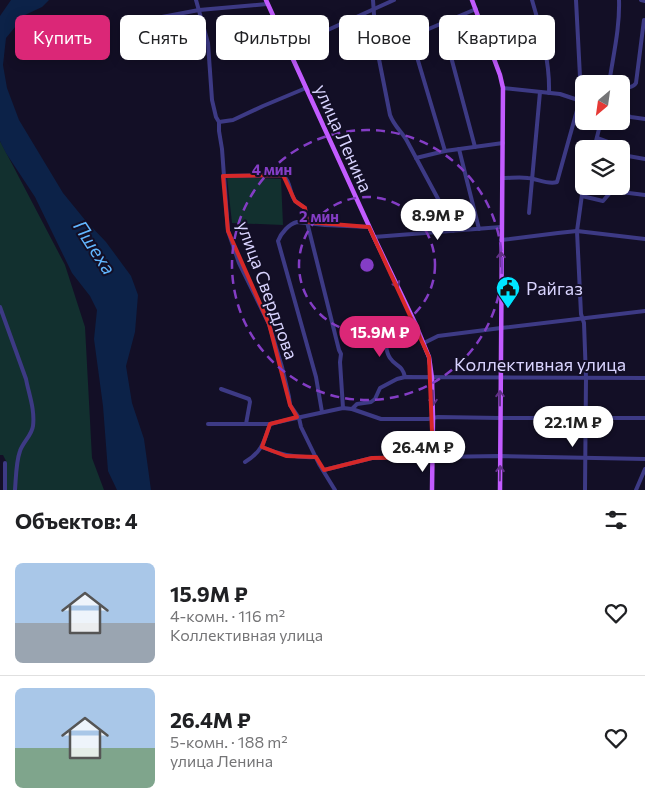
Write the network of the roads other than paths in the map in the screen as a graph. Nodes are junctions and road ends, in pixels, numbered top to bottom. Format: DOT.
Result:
graph roads {
  1 [pos="196,0"];
  2 [pos="373,0"];
  3 [pos="394,0"];
  4 [pos="472,0"];
  5 [pos="532,0"];
  6 [pos="576,0"];
  7 [pos="619,0"];
  8 [pos="641,0"];
  9 [pos="645,0"];
  10 [pos="266,2"];
  11 [pos="374,9"];
  12 [pos="476,9"];
  13 [pos="199,10"];
  14 [pos="168,15"];
  15 [pos="272,15"];
  16 [pos="462,15"];
  17 [pos="644,20"];
  18 [pos="329,29"];
  19 [pos="293,60"];
  20 [pos="418,60"];
  21 [pos="452,60"];
  22 [pos="580,75"];
  23 [pos="610,75"];
  24 [pos="630,87"];
  25 [pos="306,88"];
  26 [pos="503,88"];
  27 [pos="540,92"];
  28 [pos="549,93"];
  29 [pos="575,99"];
  30 [pos="630,117"];
  31 [pos="645,119"];
  32 [pos="219,122"];
  33 [pos="575,125"];
  34 [pos="599,130"];
  35 [pos="597,138"];
  36 [pos="602,140"];
  37 [pos="503,142"];
  38 [pos="475,147"];
  39 [pos="459,149"];
  40 [pos="445,151"];
  41 [pos="630,156"];
  42 [pos="416,158"];
  43 [pos="645,159"];
  44 [pos="224,176"];
  45 [pos="502,178"];
  46 [pos="532,179"];
  47 [pos="645,195"];
  48 [pos="582,196"];
  49 [pos="529,213"];
  50 [pos="307,222"];
  51 [pos="369,227"];
  52 [pos="501,227"];
  53 [pos="479,229"];
  54 [pos="453,231"];
  55 [pos="577,232"];
  56 [pos="374,237"];
  57 [pos="645,239"];
  58 [pos="501,240"];
  59 [pos="0,307"];
  60 [pos="645,311"];
  61 [pos="583,319"];
  62 [pos="501,328"];
  63 [pos="385,330"];
  64 [pos="424,343"];
  65 [pos="405,377"];
  66 [pos="432,378"];
  67 [pos="500,378"];
  68 [pos="586,378"];
  69 [pos="645,378"];
  70 [pos="220,389"];
  71 [pos="343,408"];
  72 [pos="352,410"];
  73 [pos="322,412"];
  74 [pos="299,418"];
  75 [pos="433,418"];
  76 [pos="500,418"];
  77 [pos="586,418"];
  78 [pos="645,418"];
  79 [pos="208,424"];
  80 [pos="246,424"];
  81 [pos="270,424"];
  82 [pos="262,447"];
  83 [pos="500,456"];
  84 [pos="316,457"];
  85 [pos="432,457"];
  86 [pos="585,458"];
  87 [pos="645,459"];
  88 [pos="245,462"];
  89 [pos="5,463"];
  90 [pos="324,470"];
  91 [pos="645,470"];
  92 [pos="5,490"];
  93 [pos="15,490"];
  94 [pos="335,490"];
  95 [pos="432,490"];
  96 [pos="500,490"];
  97 [pos="585,490"];
  98 [pos="636,490"];
  1 -- 13 [label="street, улица Свердлова"];
  2 -- 11 [label="street"];
  3 -- 11 [label="street"];
  4 -- 12 [label="main road"];
  5 -- 28 [label="street"];
  6 -- 22 [label="street"];
  7 -- 23 [label="street"];
  8 -- 9 [label="street"];
  10 -- 13 [label="street"];
  10 -- 15 [label="main road, улица Ленина"];
  11 -- 18 [label="street"];
  11 -- 42 [label="street"];
  12 -- 16 [label="street"];
  12 -- 26 [label="main road"];
  13 -- 14 [label="street"];
  13 -- 32 [label="street, улица Свердлова"];
  17 -- 24 [label="street"];
  19 -- 25 [label="main road, улица Ленина"];
  20 -- 40 [label="street"];
  21 -- 38 [label="street"];
  25 -- 32 [label="street"];
  25 -- 51 [label="main road, улица Ленина"];
  26 -- 27 [label="street"];
  26 -- 37 [label="main road"];
  27 -- 28 [label="street"];
  27 -- 46 [label="street"];
  28 -- 29 [label="street"];
  30 -- 31 [label="street"];
  32 -- 44 [label="street, улица Свердлова"];
  33 -- 46 [label="street"];
  34 -- 35 [label="street"];
  35 -- 36 [label="street"];
  37 -- 38 [label="street"];
  37 -- 45 [label="main road"];
  38 -- 39 [label="street"];
  39 -- 40 [label="street"];
  39 -- 53 [label="street"];
  40 -- 42 [label="street"];
  41 -- 43 [label="street"];
  42 -- 54 [label="street"];
  44 -- 50 [label="street"];
  44 -- 74 [label="street, улица Свердлова"];
  45 -- 46 [label="street"];
  45 -- 52 [label="main road"];
  46 -- 49 [label="street"];
  47 -- 48 [label="street"];
  48 -- 55 [label="street"];
  50 -- 51 [label="street"];
  50 -- 71 [label="street"];
  50 -- 73 [label="street"];
  51 -- 56 [label="main road, улица Ленина"];
  52 -- 53 [label="street"];
  52 -- 58 [label="main road"];
  53 -- 54 [label="street"];
  54 -- 56 [label="street"];
  55 -- 57 [label="street"];
  55 -- 58 [label="street"];
  55 -- 61 [label="street"];
  56 -- 64 [label="main road, улица Ленина, one-way"];
  62 -- 58 [label="main road, one-way"];
  59 -- 93 [label="street"];
  60 -- 61 [label="street"];
  61 -- 62 [label="street"];
  61 -- 68 [label="street"];
  62 -- 64 [label="street"];
  62 -- 67 [label="main road"];
  63 -- 65 [label="street"];
  64 -- 66 [label="main road, улица Ленина"];
  65 -- 66 [label="street, Коллективная улица"];
  65 -- 72 [label="street, Коллективная улица"];
  66 -- 67 [label="street, Коллективная улица"];
  66 -- 75 [label="main road, улица Ленина, one-way"];
  67 -- 68 [label="street, Коллективная улица"];
  76 -- 67 [label="main road, one-way"];
  68 -- 69 [label="street, Коллективная улица"];
  68 -- 77 [label="street"];
  70 -- 80 [label="street"];
  71 -- 72 [label="street"];
  71 -- 73 [label="street"];
  72 -- 75 [label="street"];
  73 -- 74 [label="street"];
  74 -- 81 [label="street"];
  74 -- 84 [label="street, улица Свердлова"];
  75 -- 76 [label="street"];
  75 -- 85 [label="main road, улица Ленина"];
  76 -- 77 [label="street"];
  76 -- 83 [label="main road"];
  77 -- 78 [label="street"];
  77 -- 86 [label="street"];
  79 -- 80 [label="street"];
  80 -- 81 [label="street"];
  81 -- 82 [label="street"];
  82 -- 84 [label="street"];
  82 -- 88 [label="street"];
  83 -- 85 [label="street"];
  83 -- 86 [label="street"];
  96 -- 83 [label="main road, one-way"];
  84 -- 90 [label="street, улица Свердлова"];
  85 -- 90 [label="street"];
  85 -- 95 [label="main road, улица Ленина"];
  86 -- 87 [label="street"];
  86 -- 97 [label="street"];
  89 -- 92 [label="street"];
  90 -- 94 [label="street, улица Свердлова"];
  91 -- 98 [label="street"];
}
